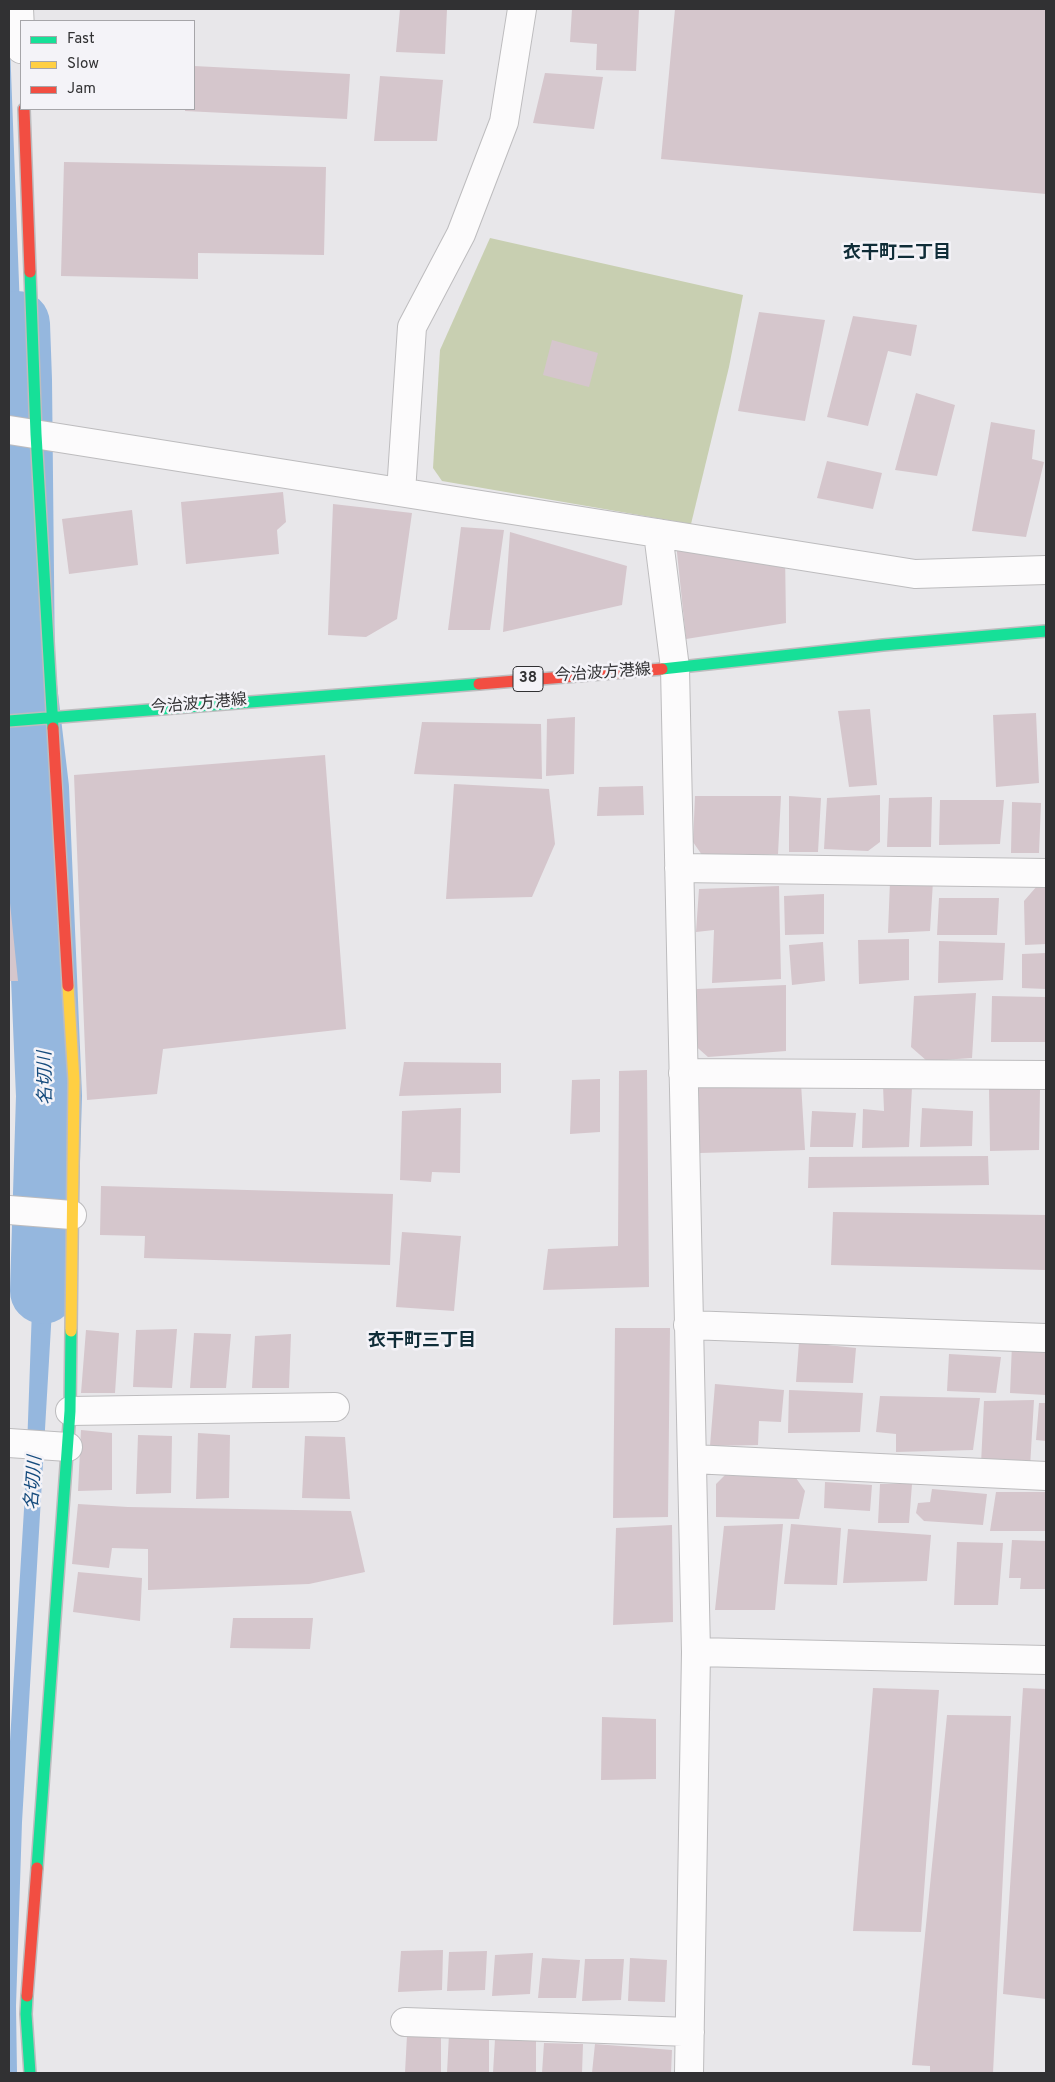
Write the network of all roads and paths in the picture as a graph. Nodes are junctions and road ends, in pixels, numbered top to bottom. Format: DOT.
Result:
graph roads {
  1 [pos="19,9"];
  2 [pos="522,9"];
  3 [pos="20,29"];
  4 [pos="24,110"];
  5 [pos="9,430"];
  6 [pos="36,434"];
  7 [pos="401,492"];
  8 [pos="658,533"];
  9 [pos="1046,570"];
  10 [pos="1046,631"];
  11 [pos="675,668"];
  12 [pos="54,717"];
  13 [pos="9,720"];
  14 [pos="679,868"];
  15 [pos="1046,873"];
  16 [pos="683,1073"];
  17 [pos="1046,1075"];
  18 [pos="9,1210"];
  19 [pos="72,1215"];
  20 [pos="688,1325"];
  21 [pos="1046,1338"];
  22 [pos="335,1407"];
  23 [pos="70,1411"];
  24 [pos="9,1442"];
  25 [pos="68,1447"];
  26 [pos="692,1459"];
  27 [pos="1046,1476"];
  28 [pos="696,1652"];
  29 [pos="1046,1660"];
  30 [pos="405,2022"];
  31 [pos="690,2032"];
  32 [pos="30,2073"];
  33 [pos="689,2073"];
  1 -- 3 [label="street"];
  2 -- 7 [label="street"];
  4 -- 6 [label="street"];
  5 -- 6 [label="street"];
  6 -- 7 [label="street"];
  6 -- 12 [label="street"];
  7 -- 8 [label="street"];
  8 -- 9 [label="street"];
  8 -- 11 [label="street"];
  10 -- 11 [label="street, 今治波方港線 / 38"];
  11 -- 12 [label="street, 今治波方港線 / 38"];
  11 -- 14 [label="street"];
  12 -- 13 [label="street, 今治波方港線 / 38"];
  12 -- 19 [label="street"];
  14 -- 15 [label="street"];
  14 -- 16 [label="street"];
  16 -- 17 [label="street"];
  16 -- 20 [label="street"];
  18 -- 19 [label="street"];
  19 -- 23 [label="street"];
  20 -- 21 [label="street"];
  20 -- 26 [label="street"];
  22 -- 23 [label="street"];
  23 -- 25 [label="street"];
  24 -- 25 [label="street"];
  25 -- 32 [label="street"];
  26 -- 27 [label="street"];
  26 -- 28 [label="street"];
  28 -- 29 [label="street"];
  28 -- 31 [label="street"];
  30 -- 31 [label="street"];
  31 -- 33 [label="street"];
}
